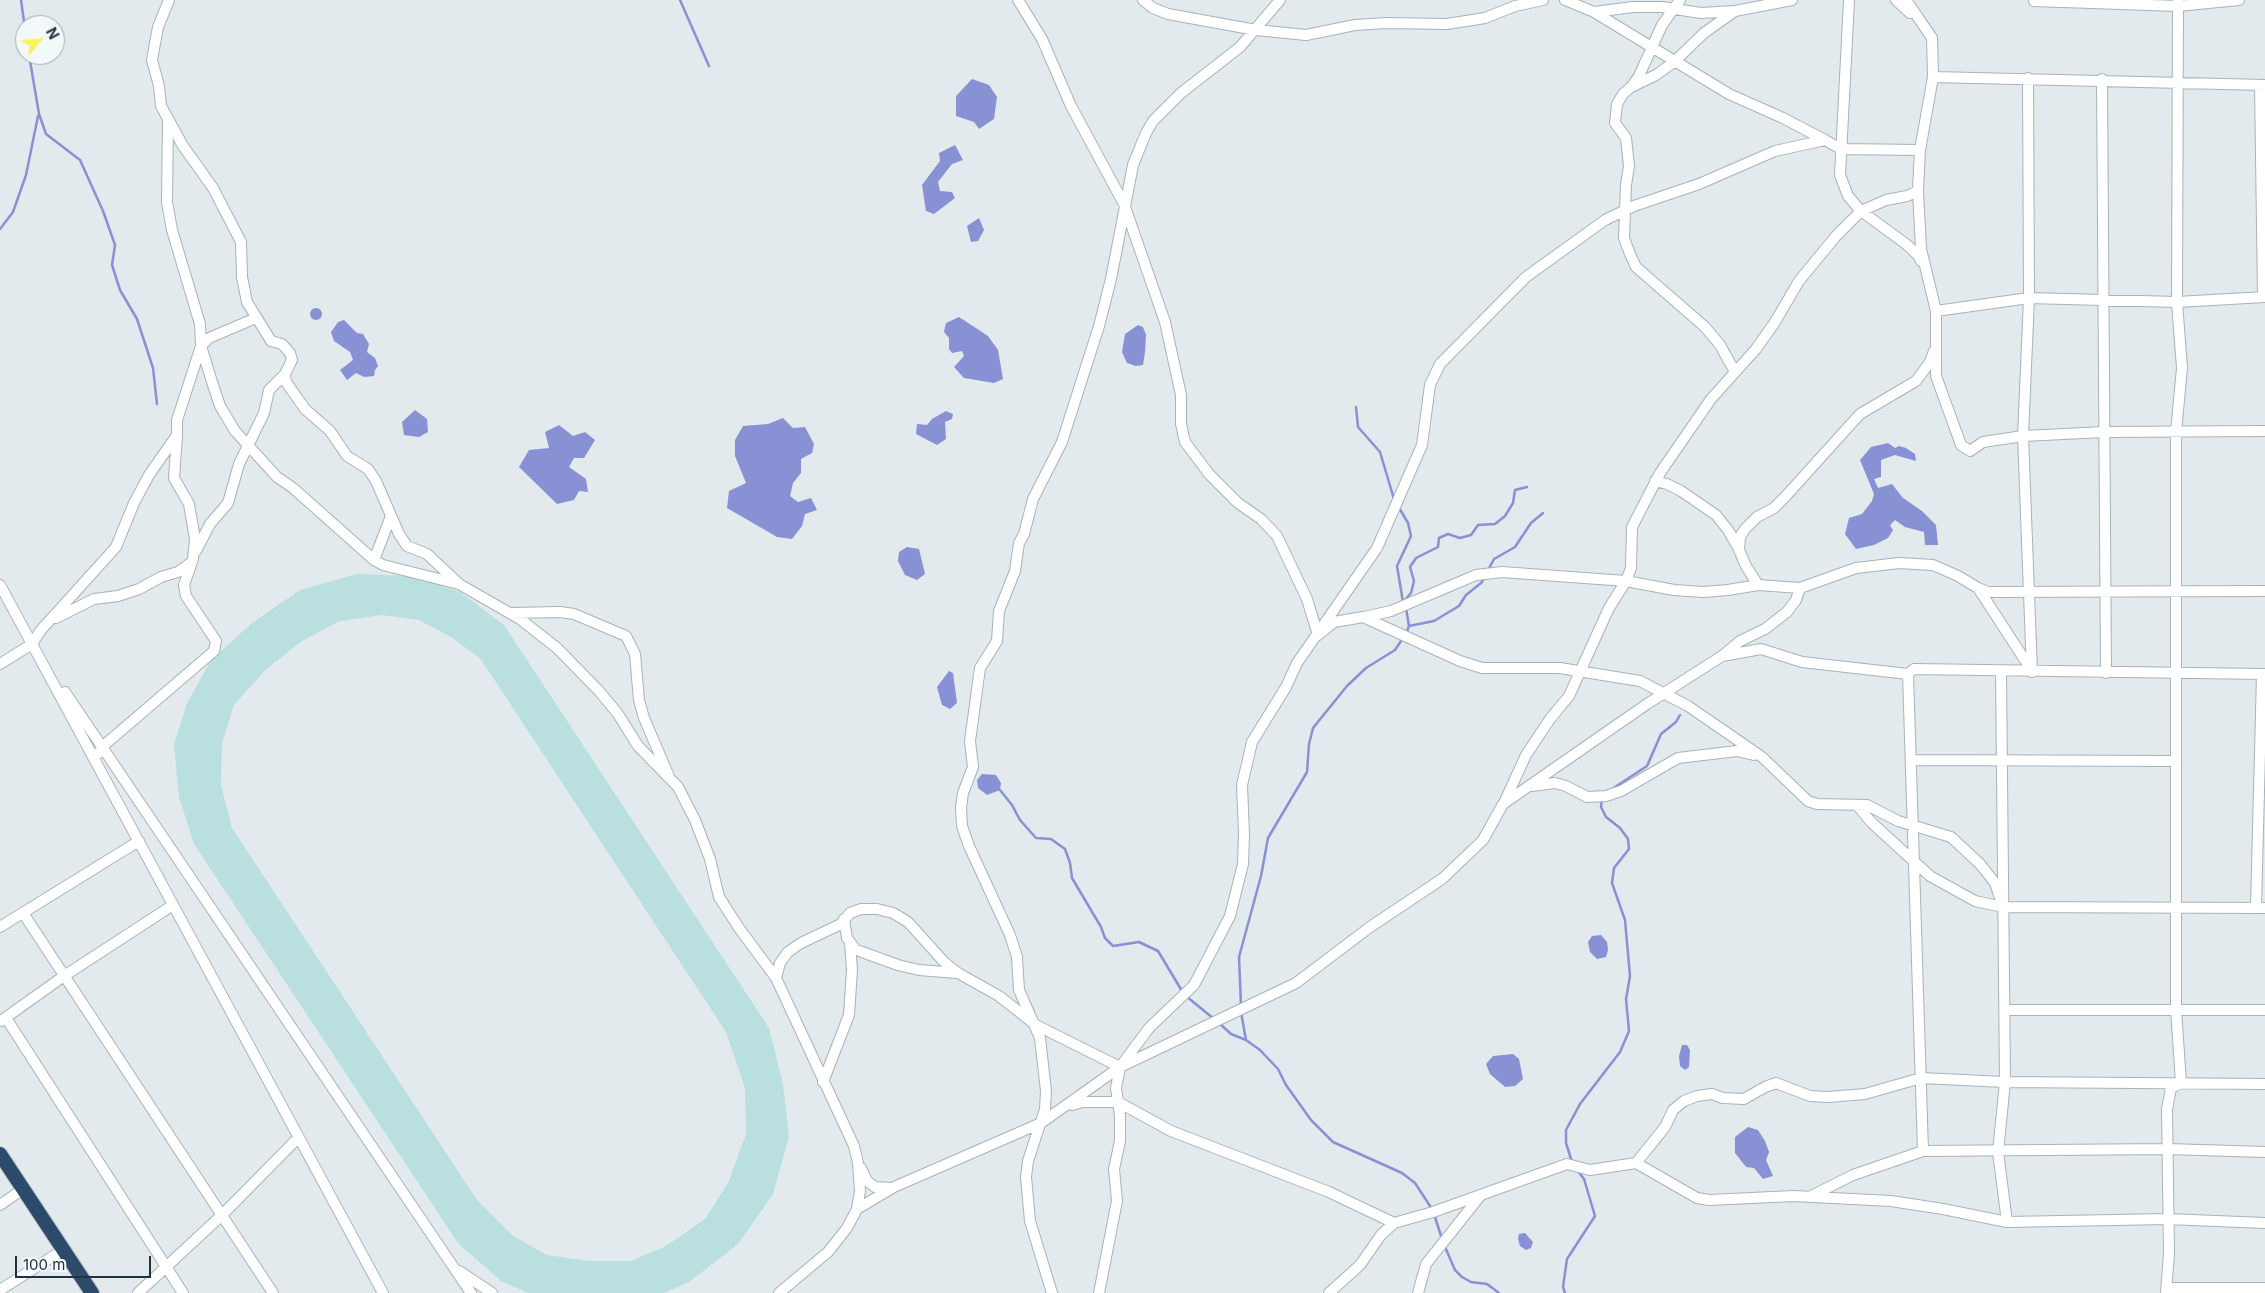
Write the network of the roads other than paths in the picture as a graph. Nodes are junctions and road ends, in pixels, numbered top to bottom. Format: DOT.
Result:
graph roads {
  1 [pos="169,0"];
  2 [pos="1018,0"];
  3 [pos="1143,0"];
  4 [pos="1280,0"];
  5 [pos="1543,0"];
  6 [pos="1566,0"];
  7 [pos="1792,0"];
  8 [pos="1849,0"];
  9 [pos="1896,0"];
  10 [pos="1906,0"];
  11 [pos="2239,0"];
  12 [pos="2034,1"];
  13 [pos="2178,3"];
  14 [pos="1676,4"];
  15 [pos="1735,11"];
  16 [pos="1594,12"];
  17 [pos="1256,30"];
  18 [pos="1932,38"];
  19 [pos="1652,48"];
  20 [pos="1674,62"];
  21 [pos="1933,77"];
  22 [pos="2028,78"];
  23 [pos="2102,80"];
  24 [pos="2179,84"];
  25 [pos="2262,85"];
  26 [pos="1631,87"];
  27 [pos="168,119"];
  28 [pos="1826,140"];
  29 [pos="1841,148"];
  30 [pos="1920,150"];
  31 [pos="1918,191"];
  32 [pos="1124,204"];
  33 [pos="1624,211"];
  34 [pos="1861,211"];
  35 [pos="1926,270"];
  36 [pos="2264,297"];
  37 [pos="2030,298"];
  38 [pos="2103,298"];
  39 [pos="2177,302"];
  40 [pos="1936,310"];
  41 [pos="256,318"];
  42 [pos="1936,345"];
  43 [pos="202,346"];
  44 [pos="1735,372"];
  45 [pos="284,374"];
  46 [pos="2265,431"];
  47 [pos="2104,432"];
  48 [pos="2176,432"];
  49 [pos="177,435"];
  50 [pos="2023,436"];
  51 [pos="248,447"];
  52 [pos="1655,482"];
  53 [pos="391,516"];
  54 [pos="1740,550"];
  55 [pos="193,559"];
  56 [pos="374,560"];
  57 [pos="1626,581"];
  58 [pos="459,584"];
  59 [pos="0,585"];
  60 [pos="1758,585"];
  61 [pos="1800,588"];
  62 [pos="1978,588"];
  63 [pos="2265,591"];
  64 [pos="2030,592"];
  65 [pos="2105,592"];
  66 [pos="2176,592"];
  67 [pos="511,613"];
  68 [pos="1363,617"];
  69 [pos="48,622"];
  70 [pos="1318,635"];
  71 [pos="32,644"];
  72 [pos="1722,656"];
  73 [pos="0,664"];
  74 [pos="1582,670"];
  75 [pos="2001,672"];
  76 [pos="2032,672"];
  77 [pos="2106,672"];
  78 [pos="2176,673"];
  79 [pos="1908,674"];
  80 [pos="2263,674"];
  81 [pos="1664,692"];
  82 [pos="102,747"];
  83 [pos="1762,757"];
  84 [pos="95,760"];
  85 [pos="1911,760"];
  86 [pos="2001,760"];
  87 [pos="2176,761"];
  88 [pos="669,777"];
  89 [pos="1530,786"];
  90 [pos="1503,804"];
  91 [pos="1857,805"];
  92 [pos="1914,827"];
  93 [pos="138,841"];
  94 [pos="1915,862"];
  95 [pos="173,906"];
  96 [pos="2002,907"];
  97 [pos="2176,908"];
  98 [pos="2260,908"];
  99 [pos="23,913"];
  100 [pos="844,920"];
  101 [pos="0,928"];
  102 [pos="850,944"];
  103 [pos="958,973"];
  104 [pos="64,976"];
  105 [pos="776,978"];
  106 [pos="2004,1010"];
  107 [pos="2176,1010"];
  108 [pos="2265,1010"];
  109 [pos="3,1020"];
  110 [pos="1036,1025"];
  111 [pos="1120,1067"];
  112 [pos="1921,1078"];
  113 [pos="823,1082"];
  114 [pos="2005,1082"];
  115 [pos="2181,1083"];
  116 [pos="2265,1084"];
  117 [pos="1118,1102"];
  118 [pos="1064,1107"];
  119 [pos="1041,1123"];
  120 [pos="298,1138"];
  121 [pos="2168,1149"];
  122 [pos="1923,1151"];
  123 [pos="1998,1152"];
  124 [pos="2265,1152"];
  125 [pos="0,1154"];
  126 [pos="858,1163"];
  127 [pos="1636,1163"];
  128 [pos="894,1188"];
  129 [pos="24,1189"];
  130 [pos="1482,1194"];
  131 [pos="1809,1197"];
  132 [pos="0,1205"];
  133 [pos="857,1210"];
  134 [pos="222,1215"];
  135 [pos="2167,1219"];
  136 [pos="1394,1222"];
  137 [pos="2007,1222"];
  138 [pos="2265,1222"];
  139 [pos="63,1250"];
  140 [pos="166,1268"];
  141 [pos="454,1268"];
  142 [pos="2265,1288"];
  143 [pos="0,1290"];
  144 [pos="2166,1290"];
  145 [pos="2231,1291"];
  146 [pos="92,1293"];
  147 [pos="138,1293"];
  148 [pos="182,1293"];
  149 [pos="273,1293"];
  150 [pos="382,1293"];
  151 [pos="471,1293"];
  152 [pos="492,1293"];
  153 [pos="779,1293"];
  154 [pos="1052,1293"];
  155 [pos="1099,1293"];
  156 [pos="1329,1293"];
  157 [pos="1418,1293"];
  1 -- 27 [label="street"];
  2 -- 32 [label="street"];
  3 -- 17 [label="street"];
  4 -- 17 [label="street"];
  5 -- 17 [label="street"];
  6 -- 16 [label="street"];
  7 -- 15 [label="street"];
  8 -- 29 [label="street"];
  9 -- 18 [label="street"];
  10 -- 18 [label="street"];
  11 -- 13 [label="street"];
  12 -- 13 [label="street"];
  13 -- 24 [label="street"];
  14 -- 15 [label="street"];
  14 -- 16 [label="street"];
  14 -- 19 [label="street"];
  15 -- 20 [label="street"];
  16 -- 19 [label="street"];
  17 -- 32 [label="street"];
  18 -- 21 [label="street"];
  19 -- 20 [label="street"];
  19 -- 26 [label="street"];
  20 -- 26 [label="street"];
  20 -- 28 [label="street"];
  21 -- 22 [label="street"];
  21 -- 30 [label="street"];
  22 -- 23 [label="street"];
  22 -- 37 [label="street"];
  23 -- 24 [label="street"];
  23 -- 38 [label="street"];
  24 -- 25 [label="street"];
  24 -- 39 [label="street"];
  25 -- 36 [label="street"];
  26 -- 33 [label="street"];
  27 -- 41 [label="street"];
  27 -- 43 [label="street"];
  28 -- 29 [label="street"];
  28 -- 33 [label="street"];
  29 -- 30 [label="street"];
  29 -- 34 [label="street"];
  30 -- 31 [label="street"];
  31 -- 34 [label="street"];
  31 -- 35 [label="street"];
  32 -- 70 [label="street"];
  32 -- 110 [label="street"];
  33 -- 44 [label="street"];
  33 -- 70 [label="street"];
  34 -- 35 [label="street"];
  34 -- 44 [label="street"];
  35 -- 40 [label="street"];
  36 -- 39 [label="street"];
  37 -- 38 [label="street"];
  37 -- 40 [label="street"];
  37 -- 50 [label="street"];
  38 -- 39 [label="street"];
  38 -- 47 [label="street"];
  39 -- 48 [label="street"];
  40 -- 42 [label="street"];
  41 -- 43 [label="street"];
  41 -- 45 [label="street"];
  42 -- 50 [label="street"];
  42 -- 54 [label="street"];
  43 -- 49 [label="street"];
  43 -- 51 [label="street"];
  44 -- 52 [label="street"];
  45 -- 51 [label="street"];
  45 -- 53 [label="street"];
  46 -- 48 [label="street"];
  47 -- 48 [label="street"];
  47 -- 50 [label="street"];
  47 -- 65 [label="street"];
  48 -- 66 [label="street"];
  49 -- 55 [label="street"];
  49 -- 69 [label="street"];
  50 -- 64 [label="street"];
  51 -- 55 [label="street"];
  51 -- 56 [label="street"];
  52 -- 54 [label="street"];
  52 -- 57 [label="street"];
  53 -- 56 [label="street"];
  53 -- 58 [label="street"];
  54 -- 60 [label="street"];
  55 -- 69 [label="street"];
  55 -- 82 [label="street"];
  56 -- 58 [label="street"];
  57 -- 60 [label="street"];
  57 -- 68 [label="street"];
  57 -- 74 [label="street"];
  58 -- 67 [label="street"];
  59 -- 71 [label="street"];
  60 -- 61 [label="street"];
  61 -- 62 [label="street"];
  61 -- 72 [label="street"];
  62 -- 64 [label="street"];
  62 -- 76 [label="street"];
  63 -- 66 [label="street"];
  64 -- 65 [label="street"];
  64 -- 76 [label="street"];
  65 -- 66 [label="street"];
  65 -- 77 [label="street"];
  66 -- 78 [label="street"];
  67 -- 88 [label="street"];
  67 -- 88 [label="street"];
  68 -- 70 [label="street"];
  68 -- 74 [label="street"];
  69 -- 71 [label="street"];
  70 -- 111 [label="street"];
  71 -- 73 [label="street"];
  71 -- 82 [label="street"];
  71 -- 84 [label="street"];
  72 -- 79 [label="street"];
  72 -- 81 [label="street"];
  74 -- 81 [label="street"];
  74 -- 90 [label="street"];
  75 -- 76 [label="street"];
  75 -- 79 [label="street"];
  75 -- 86 [label="street"];
  76 -- 77 [label="street"];
  77 -- 78 [label="street"];
  78 -- 80 [label="street"];
  78 -- 87 [label="street"];
  79 -- 85 [label="street"];
  80 -- 98 [label="street"];
  81 -- 83 [label="street"];
  81 -- 89 [label="street"];
  82 -- 84 [label="street"];
  82 -- 141 [label="street"];
  83 -- 89 [label="street"];
  83 -- 91 [label="street"];
  84 -- 93 [label="street"];
  85 -- 86 [label="street"];
  85 -- 92 [label="street"];
  86 -- 87 [label="street"];
  86 -- 96 [label="street"];
  87 -- 97 [label="street"];
  88 -- 105 [label="street"];
  89 -- 90 [label="street"];
  90 -- 111 [label="street"];
  91 -- 92 [label="street"];
  91 -- 94 [label="street"];
  92 -- 94 [label="street"];
  92 -- 96 [label="street"];
  93 -- 95 [label="street"];
  93 -- 99 [label="street"];
  94 -- 96 [label="street"];
  94 -- 112 [label="street"];
  95 -- 104 [label="street"];
  95 -- 120 [label="street"];
  96 -- 97 [label="street"];
  96 -- 106 [label="street"];
  97 -- 98 [label="street"];
  97 -- 107 [label="street"];
  99 -- 101 [label="street"];
  99 -- 104 [label="street"];
  100 -- 102 [label="street"];
  100 -- 103 [label="street"];
  100 -- 105 [label="street"];
  102 -- 103 [label="street"];
  102 -- 113 [label="street"];
  103 -- 110 [label="street"];
  104 -- 109 [label="street"];
  104 -- 134 [label="street"];
  105 -- 113 [label="street"];
  106 -- 107 [label="street"];
  106 -- 114 [label="street"];
  107 -- 108 [label="street"];
  107 -- 115 [label="street"];
  109 -- 140 [label="street"];
  110 -- 111 [label="street"];
  110 -- 119 [label="street"];
  111 -- 117 [label="street"];
  111 -- 118 [label="street"];
  112 -- 114 [label="street"];
  112 -- 122 [label="street"];
  112 -- 127 [label="street"];
  113 -- 126 [label="street"];
  114 -- 115 [label="street"];
  114 -- 123 [label="street"];
  115 -- 116 [label="street"];
  115 -- 121 [label="street"];
  117 -- 118 [label="street"];
  117 -- 136 [label="street"];
  117 -- 155 [label="street"];
  118 -- 119 [label="street"];
  119 -- 128 [label="street"];
  119 -- 154 [label="street"];
  120 -- 134 [label="street"];
  120 -- 150 [label="street"];
  121 -- 123 [label="street"];
  121 -- 124 [label="street"];
  121 -- 135 [label="street"];
  122 -- 123 [label="street"];
  122 -- 131 [label="street"];
  123 -- 137 [label="street"];
  125 -- 129 [label="highway"];
  126 -- 128 [label="street"];
  126 -- 133 [label="street"];
  127 -- 130 [label="street"];
  127 -- 131 [label="street"];
  128 -- 133 [label="street"];
  129 -- 132 [label="street"];
  129 -- 139 [label="highway"];
  130 -- 136 [label="street"];
  130 -- 157 [label="street"];
  131 -- 137 [label="street"];
  133 -- 153 [label="street"];
  134 -- 140 [label="street"];
  134 -- 149 [label="street"];
  135 -- 137 [label="street"];
  135 -- 138 [label="street"];
  135 -- 144 [label="street"];
  136 -- 156 [label="street"];
  139 -- 143 [label="street"];
  139 -- 146 [label="highway"];
  140 -- 147 [label="street"];
  140 -- 148 [label="street"];
  141 -- 151 [label="street"];
  141 -- 152 [label="street"];
  142 -- 145 [label="street"];
  144 -- 145 [label="street"];
}
